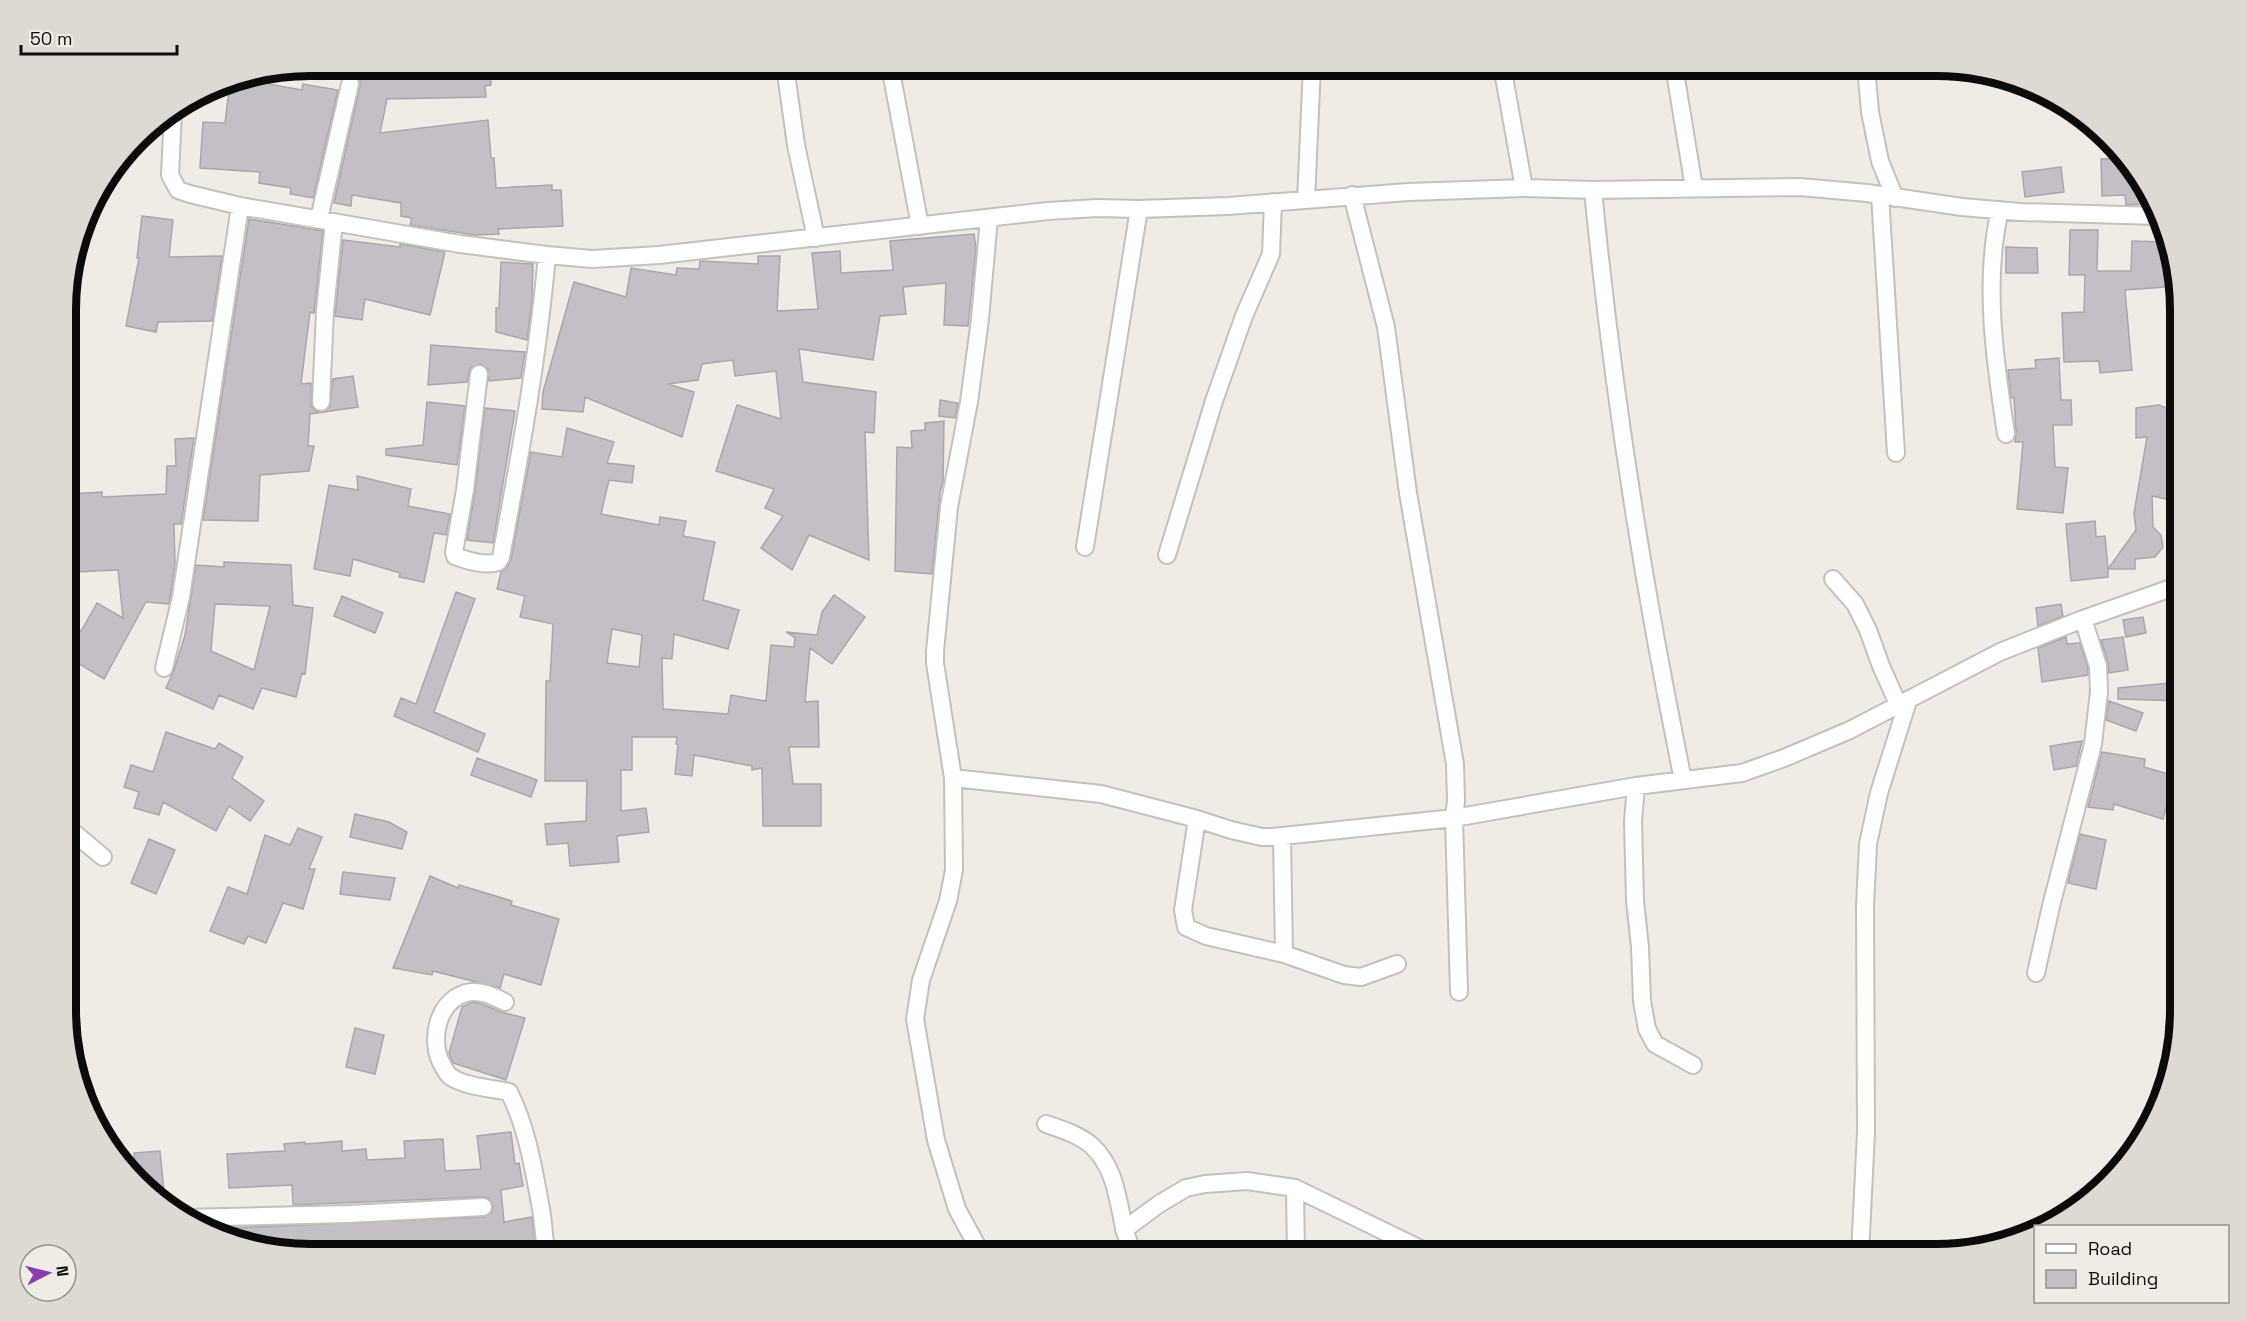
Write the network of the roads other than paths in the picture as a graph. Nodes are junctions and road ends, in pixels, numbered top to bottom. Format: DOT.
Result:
graph roads {
  1 [pos="787,76"];
  2 [pos="892,76"];
  3 [pos="1312,76"];
  4 [pos="1505,76"];
  5 [pos="1676,76"];
  6 [pos="1867,76"];
  7 [pos="350,84"];
  8 [pos="173,122"];
  9 [pos="1524,188"];
  10 [pos="1694,188"];
  11 [pos="1593,190"];
  12 [pos="1352,195"];
  13 [pos="1888,196"];
  14 [pos="1306,200"];
  15 [pos="1274,202"];
  16 [pos="240,206"];
  17 [pos="1139,209"];
  18 [pos="2000,210"];
  19 [pos="2150,216"];
  20 [pos="989,218"];
  21 [pos="327,220"];
  22 [pos="920,226"];
  23 [pos="816,238"];
  24 [pos="548,255"];
  25 [pos="479,374"];
  26 [pos="321,402"];
  27 [pos="2006,434"];
  28 [pos="1896,453"];
  29 [pos="1085,547"];
  30 [pos="1167,555"];
  31 [pos="1833,579"];
  32 [pos="2170,589"];
  33 [pos="2083,620"];
  34 [pos="164,668"];
  35 [pos="1903,703"];
  36 [pos="953,778"];
  37 [pos="1683,780"];
  38 [pos="1636,786"];
  39 [pos="1454,818"];
  40 [pos="1197,819"];
  41 [pos="76,835"];
  42 [pos="1282,836"];
  43 [pos="103,857"];
  44 [pos="1284,954"];
  45 [pos="1397,964"];
  46 [pos="2037,973"];
  47 [pos="1459,992"];
  48 [pos="505,1002"];
  49 [pos="1693,1065"];
  50 [pos="1046,1124"];
  51 [pos="1295,1188"];
  52 [pos="483,1207"];
  53 [pos="202,1218"];
  54 [pos="1125,1230"];
  55 [pos="546,1244"];
  56 [pos="976,1244"];
  57 [pos="1130,1244"];
  58 [pos="1296,1244"];
  59 [pos="1410,1244"];
  60 [pos="1860,1244"];
  1 -- 23 [label="street"];
  2 -- 22 [label="street"];
  3 -- 14 [label="street"];
  4 -- 9 [label="street"];
  5 -- 10 [label="street"];
  6 -- 13 [label="street"];
  7 -- 21 [label="street"];
  8 -- 16 [label="street"];
  9 -- 11 [label="street"];
  9 -- 12 [label="street"];
  10 -- 11 [label="street"];
  10 -- 13 [label="street"];
  11 -- 37 [label="street"];
  12 -- 14 [label="street"];
  12 -- 39 [label="street"];
  13 -- 18 [label="street"];
  13 -- 28 [label="street"];
  14 -- 15 [label="street"];
  15 -- 17 [label="street"];
  15 -- 30 [label="street"];
  16 -- 21 [label="street"];
  16 -- 34 [label="street"];
  17 -- 20 [label="street"];
  17 -- 29 [label="street"];
  18 -- 19 [label="street"];
  18 -- 27 [label="street"];
  20 -- 22 [label="street"];
  20 -- 36 [label="street"];
  21 -- 24 [label="street"];
  21 -- 26 [label="street"];
  22 -- 23 [label="street"];
  23 -- 24 [label="street"];
  24 -- 25 [label="street"];
  31 -- 35 [label="street"];
  32 -- 33 [label="street"];
  33 -- 35 [label="street"];
  33 -- 46 [label="street"];
  35 -- 37 [label="street"];
  35 -- 60 [label="street"];
  36 -- 40 [label="street"];
  36 -- 56 [label="street"];
  37 -- 38 [label="street"];
  38 -- 39 [label="street"];
  38 -- 49 [label="street"];
  39 -- 42 [label="street"];
  39 -- 47 [label="street"];
  40 -- 42 [label="street"];
  40 -- 44 [label="street"];
  41 -- 43 [label="street"];
  42 -- 44 [label="street"];
  44 -- 45 [label="street"];
  48 -- 55 [label="street"];
  50 -- 54 [label="street"];
  51 -- 54 [label="street"];
  51 -- 58 [label="street"];
  51 -- 59 [label="street"];
  52 -- 53 [label="street"];
  54 -- 57 [label="street"];
}
